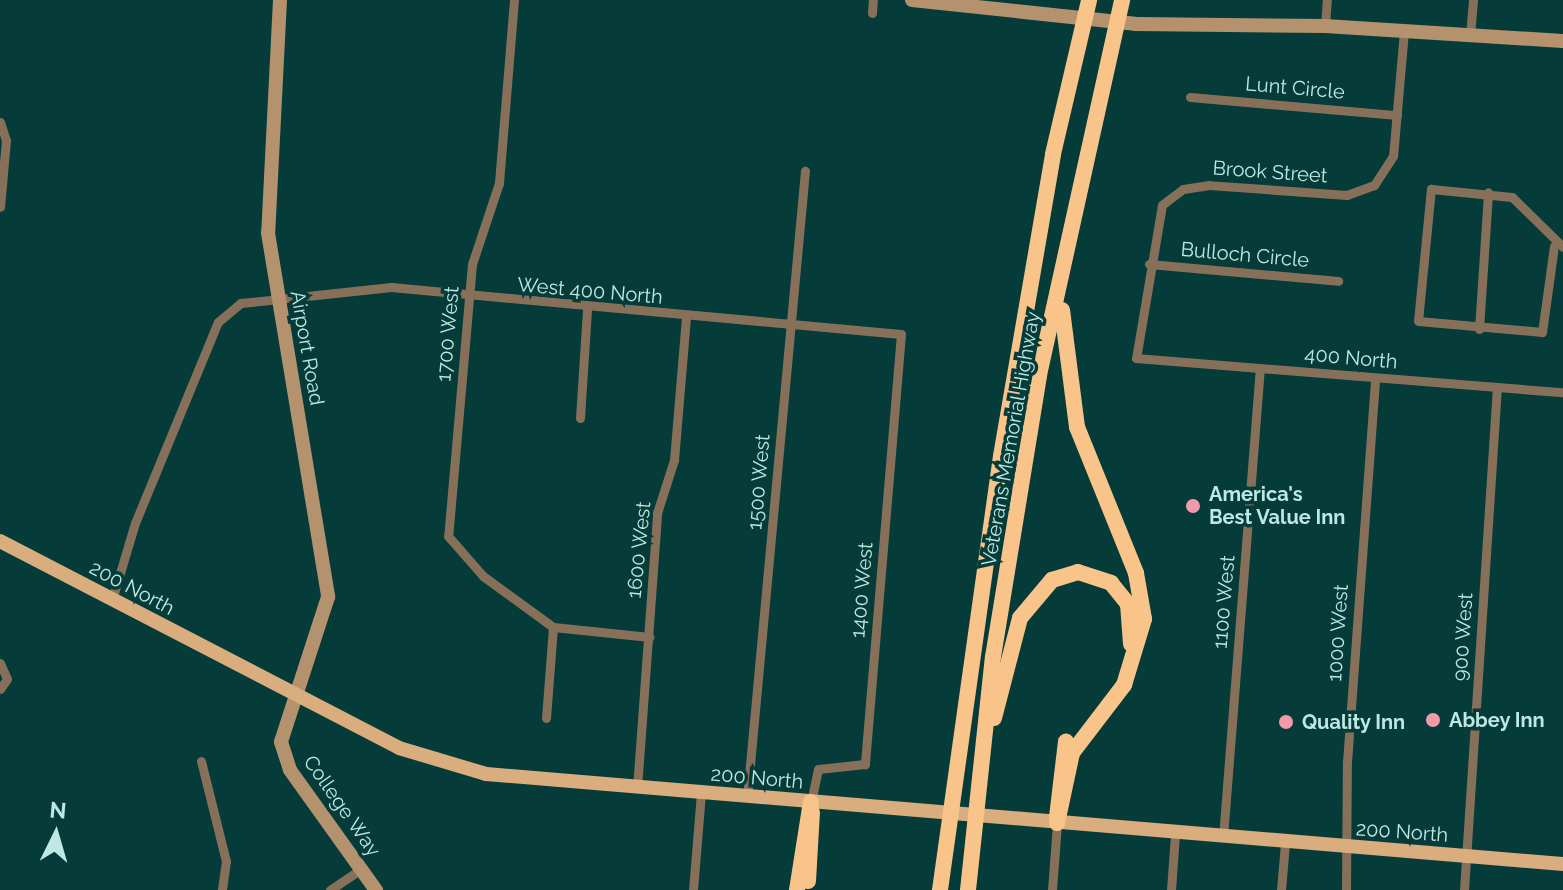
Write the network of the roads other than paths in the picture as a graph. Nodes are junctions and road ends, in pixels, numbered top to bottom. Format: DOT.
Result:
graph roads {
  1 [pos="280,0"];
  2 [pos="514,0"];
  3 [pos="873,0"];
  4 [pos="912,0"];
  5 [pos="1089,0"];
  6 [pos="1122,0"];
  7 [pos="1327,0"];
  8 [pos="1473,0"];
  9 [pos="872,13"];
  10 [pos="1325,26"];
  11 [pos="1404,31"];
  12 [pos="1470,35"];
  13 [pos="1563,41"];
  14 [pos="1190,97"];
  15 [pos="1397,115"];
  16 [pos="0,122"];
  17 [pos="805,171"];
  18 [pos="1488,192"];
  19 [pos="0,207"];
  20 [pos="1078,214"];
  21 [pos="1558,246"];
  22 [pos="1149,264"];
  23 [pos="1338,281"];
  24 [pos="277,299"];
  25 [pos="469,299"];
  26 [pos="587,309"];
  27 [pos="686,317"];
  28 [pos="791,326"];
  29 [pos="1479,329"];
  30 [pos="901,334"];
  31 [pos="1136,358"];
  32 [pos="1260,369"];
  33 [pos="1375,378"];
  34 [pos="1497,387"];
  35 [pos="1563,392"];
  36 [pos="580,418"];
  37 [pos="0,541"];
  38 [pos="112,600"];
  39 [pos="553,627"];
  40 [pos="649,637"];
  41 [pos="3,667"];
  42 [pos="0,689"];
  43 [pos="296,696"];
  44 [pos="546,718"];
  45 [pos="201,761"];
  46 [pos="981,765"];
  47 [pos="637,788"];
  48 [pos="701,793"];
  49 [pos="747,797"];
  50 [pos="811,802"];
  51 [pos="1057,823"];
  52 [pos="1175,834"];
  53 [pos="1223,837"];
  54 [pos="1285,843"];
  55 [pos="1348,848"];
  56 [pos="1467,857"];
  57 [pos="1563,864"];
  58 [pos="361,869"];
  59 [pos="940,884"];
  60 [pos="222,890"];
  61 [pos="330,890"];
  62 [pos="376,890"];
  63 [pos="693,890"];
  64 [pos="797,890"];
  65 [pos="808,890"];
  66 [pos="968,890"];
  67 [pos="1052,890"];
  68 [pos="1171,890"];
  69 [pos="1281,890"];
  70 [pos="1346,890"];
  71 [pos="1464,890"];
  1 -- 24 [label="street, Airport Road"];
  2 -- 25 [label="street, 1700 West"];
  3 -- 9 [label="street"];
  4 -- 10 [label="street"];
  5 -- 59 [label="highway, Veterans Memorial Highway"];
  6 -- 20 [label="highway, Veterans Memorial Highway"];
  7 -- 10 [label="street"];
  8 -- 12 [label="street"];
  10 -- 11 [label="street"];
  11 -- 12 [label="street"];
  11 -- 15 [label="street, Brook Street"];
  12 -- 13 [label="street"];
  14 -- 15 [label="street, Lunt Circle"];
  15 -- 22 [label="street, Brook Street"];
  16 -- 19 [label="street"];
  17 -- 28 [label="street, 1500 West"];
  18 -- 21 [label="street"];
  18 -- 29 [label="street"];
  18 -- 29 [label="street"];
  20 -- 46 [label="highway, Veterans Memorial Highway"];
  20 -- 51 [label="highway"];
  21 -- 29 [label="street"];
  22 -- 23 [label="street, Bulloch Circle"];
  22 -- 31 [label="street, Brook Street"];
  24 -- 25 [label="street, West 400 North"];
  24 -- 38 [label="street, West 400 North"];
  24 -- 43 [label="street, Airport Road"];
  25 -- 26 [label="street, West 400 North"];
  25 -- 39 [label="street, 1700 West"];
  26 -- 27 [label="street, West 400 North"];
  26 -- 36 [label="street"];
  27 -- 28 [label="street, West 400 North"];
  27 -- 40 [label="street, 1600 West"];
  28 -- 30 [label="street, West 400 North"];
  28 -- 49 [label="street, 1500 West"];
  30 -- 50 [label="street, 1400 West"];
  31 -- 32 [label="street, 400 North"];
  32 -- 33 [label="street, 400 North"];
  32 -- 53 [label="street, 1100 West"];
  33 -- 34 [label="street, 400 North"];
  33 -- 55 [label="street, 1000 West"];
  34 -- 35 [label="street, 400 North"];
  34 -- 56 [label="street, 900 West"];
  37 -- 38 [label="main road, 200 North"];
  38 -- 43 [label="main road, 200 North"];
  39 -- 40 [label="street"];
  39 -- 44 [label="street"];
  40 -- 47 [label="street, 1600 West"];
  41 -- 42 [label="street"];
  43 -- 47 [label="main road, 200 North"];
  43 -- 58 [label="street, College Way"];
  45 -- 60 [label="street"];
  46 -- 51 [label="highway"];
  46 -- 66 [label="highway, Veterans Memorial Highway"];
  47 -- 48 [label="main road, 200 North"];
  48 -- 49 [label="main road, 200 North"];
  48 -- 63 [label="street"];
  49 -- 50 [label="main road, 200 North"];
  50 -- 51 [label="main road, 200 North"];
  50 -- 64 [label="highway"];
  50 -- 65 [label="highway"];
  51 -- 52 [label="main road, 200 North"];
  51 -- 67 [label="street"];
  52 -- 53 [label="main road, 200 North"];
  52 -- 68 [label="street"];
  53 -- 54 [label="main road, 200 North"];
  54 -- 55 [label="main road, 200 North"];
  54 -- 69 [label="street"];
  55 -- 56 [label="main road, 200 North"];
  55 -- 70 [label="street, 1000 West"];
  56 -- 57 [label="main road, 200 North"];
  56 -- 71 [label="street, 900 West"];
  58 -- 61 [label="street"];
  58 -- 62 [label="street, College Way"];
}
